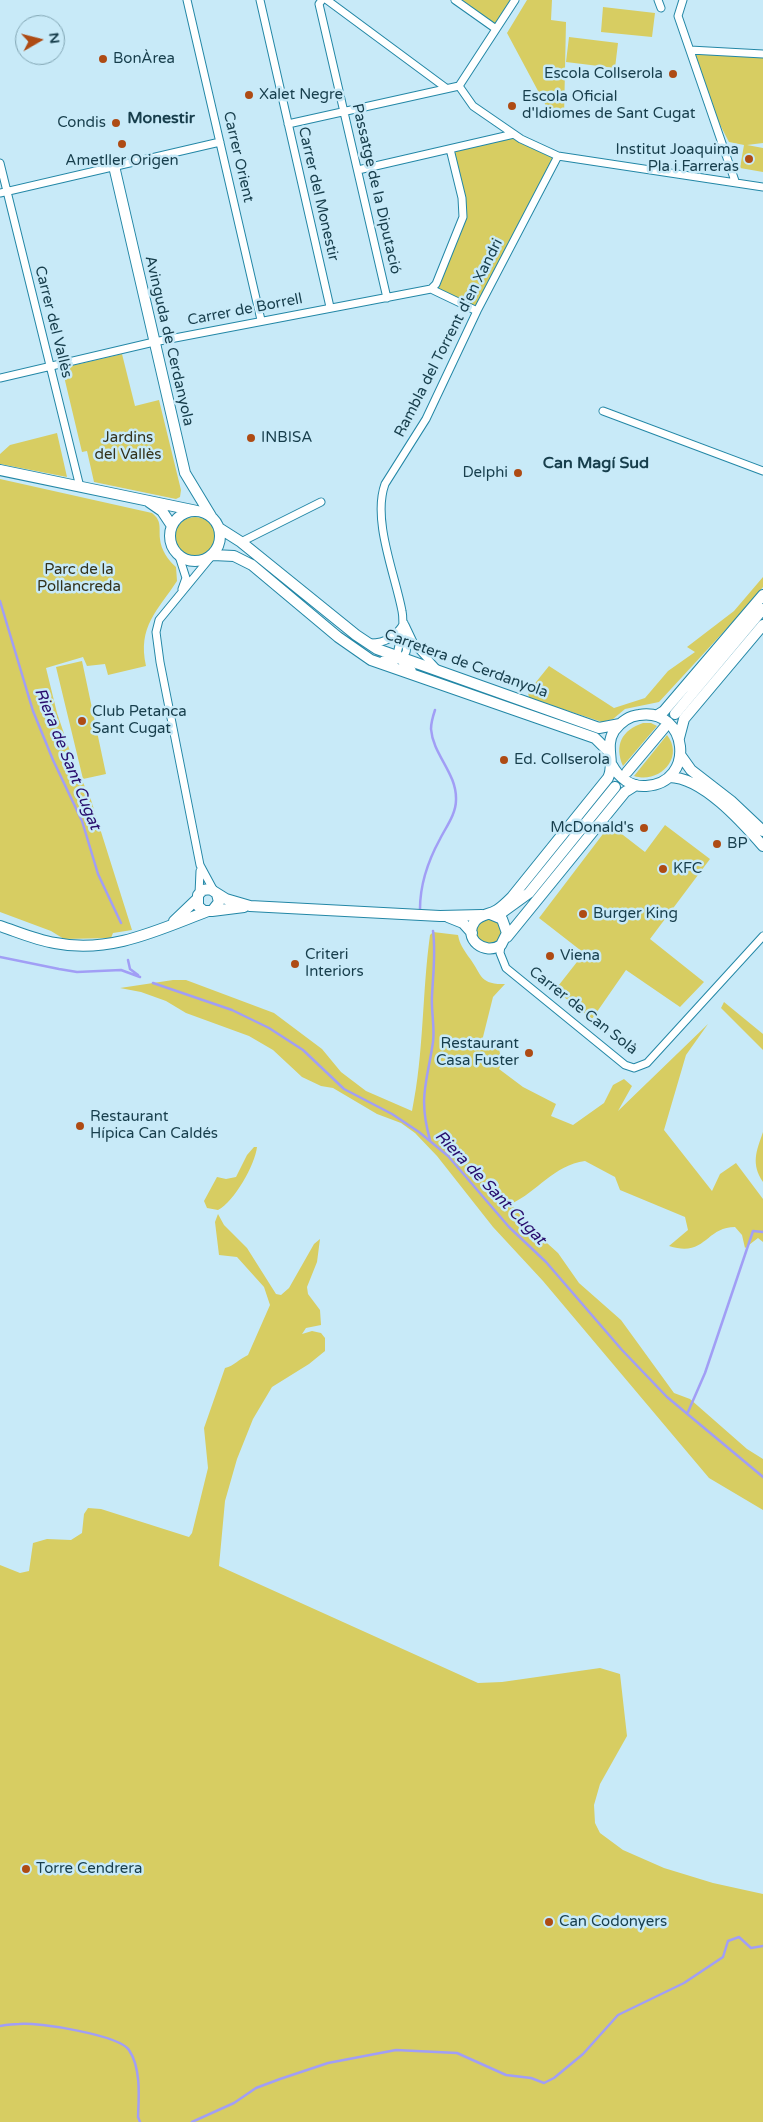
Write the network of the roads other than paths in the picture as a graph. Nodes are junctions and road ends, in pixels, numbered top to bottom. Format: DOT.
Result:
graph roads {
  1 [pos="188,0"];
  2 [pos="260,0"];
  3 [pos="322,0"];
  4 [pos="327,0"];
  5 [pos="455,0"];
  6 [pos="515,0"];
  7 [pos="658,0"];
  8 [pos="683,0"];
  9 [pos="660,8"];
  10 [pos="496,29"];
  11 [pos="690,50"];
  12 [pos="763,54"];
  13 [pos="459,86"];
  14 [pos="446,88"];
  15 [pos="344,111"];
  16 [pos="288,124"];
  17 [pos="514,134"];
  18 [pos="220,142"];
  19 [pos="450,149"];
  20 [pos="558,156"];
  21 [pos="0,163"];
  22 [pos="114,166"];
  23 [pos="358,170"];
  24 [pos="735,182"];
  25 [pos="763,186"];
  26 [pos="3,192"];
  27 [pos="433,287"];
  28 [pos="387,298"];
  29 [pos="330,307"];
  30 [pos="477,311"];
  31 [pos="261,320"];
  32 [pos="154,342"];
  33 [pos="49,367"];
  34 [pos="0,378"];
  35 [pos="603,411"];
  36 [pos="0,470"];
  37 [pos="763,471"];
  38 [pos="80,487"];
  39 [pos="146,501"];
  40 [pos="321,502"];
  41 [pos="197,511"];
  42 [pos="211,516"];
  43 [pos="172,526"];
  44 [pos="219,528"];
  45 [pos="241,542"];
  46 [pos="178,556"];
  47 [pos="212,556"];
  48 [pos="181,592"];
  49 [pos="763,595"];
  50 [pos="763,609"];
  51 [pos="404,622"];
  52 [pos="763,625"];
  53 [pos="367,643"];
  54 [pos="366,656"];
  55 [pos="400,659"];
  56 [pos="446,675"];
  57 [pos="441,685"];
  58 [pos="676,714"];
  59 [pos="656,716"];
  60 [pos="620,724"];
  61 [pos="664,728"];
  62 [pos="679,738"];
  63 [pos="609,752"];
  64 [pos="681,756"];
  65 [pos="612,765"];
  66 [pos="627,772"];
  67 [pos="669,777"];
  68 [pos="636,785"];
  69 [pos="615,787"];
  70 [pos="763,831"];
  71 [pos="763,846"];
  72 [pos="200,865"];
  73 [pos="215,892"];
  74 [pos="529,893"];
  75 [pos="198,896"];
  76 [pos="250,906"];
  77 [pos="210,911"];
  78 [pos="490,915"];
  79 [pos="443,916"];
  80 [pos="169,925"];
  81 [pos="0,926"];
  82 [pos="472,934"];
  83 [pos="763,936"];
  84 [pos="505,938"];
  1 -- 18 [label="street, Carrer Orient"];
  2 -- 16 [label="street, Carrer del Monestir"];
  3 -- 15 [label="street, Passatge de la Diputació"];
  4 -- 14 [label="street"];
  5 -- 10 [label="street"];
  6 -- 10 [label="street"];
  7 -- 9 [label="street"];
  8 -- 11 [label="street"];
  10 -- 13 [label="street"];
  11 -- 12 [label="street"];
  11 -- 24 [label="street"];
  13 -- 14 [label="street"];
  13 -- 17 [label="street"];
  14 -- 15 [label="street"];
  15 -- 16 [label="street"];
  15 -- 23 [label="street, Passatge de la Diputació"];
  16 -- 29 [label="street, Carrer del Monestir"];
  17 -- 19 [label="street"];
  17 -- 20 [label="street"];
  18 -- 22 [label="street"];
  18 -- 31 [label="street, Carrer Orient"];
  19 -- 23 [label="street"];
  19 -- 27 [label="street"];
  20 -- 24 [label="street"];
  20 -- 30 [label="street, Rambla del Torrent d'en Xandri"];
  21 -- 26 [label="street, Carrer del Vallès"];
  22 -- 26 [label="street"];
  22 -- 32 [label="main road, Avinguda de Cerdanyola"];
  23 -- 28 [label="street, Passatge de la Diputació"];
  24 -- 25 [label="street"];
  26 -- 33 [label="street, Carrer del Vallès"];
  27 -- 28 [label="street, Carrer de Borrell"];
  27 -- 30 [label="street"];
  28 -- 29 [label="street, Carrer de Borrell"];
  29 -- 31 [label="street, Carrer de Borrell"];
  30 -- 51 [label="street, Rambla del Torrent d'en Xandri"];
  31 -- 32 [label="street, Carrer de Borrell"];
  32 -- 33 [label="street, Carrer de Borrell"];
  32 -- 42 [label="main road, Avinguda de Cerdanyola"];
  33 -- 34 [label="street, Carrer de Borrell"];
  33 -- 38 [label="street, Carrer del Vallès"];
  35 -- 37 [label="street"];
  36 -- 38 [label="main road"];
  38 -- 39 [label="main road"];
  39 -- 41 [label="main road"];
  39 -- 43 [label="main road"];
  40 -- 45 [label="street"];
  41 -- 42 [label="main road"];
  41 -- 43 [label="main road"];
  42 -- 44 [label="main road"];
  43 -- 46 [label="main road"];
  44 -- 45 [label="main road, Carretera de Cerdanyola"];
  44 -- 47 [label="main road"];
  45 -- 53 [label="main road, Carretera de Cerdanyola"];
  46 -- 47 [label="main road"];
  46 -- 48 [label="street"];
  47 -- 48 [label="street"];
  47 -- 54 [label="main road, Carretera de Cerdanyola"];
  48 -- 72 [label="street"];
  49 -- 59 [label="main road"];
  50 -- 58 [label="main road"];
  51 -- 53 [label="street"];
  51 -- 55 [label="street, Rambla del Torrent d'en Xandri"];
  51 -- 56 [label="street, Rambla del Torrent d'en Xandri"];
  52 -- 62 [label="main road"];
  53 -- 55 [label="main road, Carretera de Cerdanyola"];
  54 -- 55 [label="street"];
  54 -- 57 [label="main road, Carretera de Cerdanyola"];
  55 -- 56 [label="main road, Carretera de Cerdanyola"];
  55 -- 57 [label="street"];
  56 -- 60 [label="main road, Carretera de Cerdanyola"];
  57 -- 63 [label="main road, Carretera de Cerdanyola"];
  59 -- 60 [label="main road"];
  59 -- 62 [label="main road"];
  60 -- 63 [label="main road"];
  61 -- 66 [label="main road"];
  62 -- 64 [label="main road"];
  63 -- 65 [label="main road"];
  64 -- 67 [label="main road"];
  64 -- 70 [label="main road"];
  65 -- 68 [label="main road"];
  65 -- 78 [label="main road"];
  67 -- 68 [label="main road"];
  67 -- 71 [label="main road"];
  68 -- 84 [label="main road"];
  69 -- 74 [label="main road"];
  72 -- 73 [label="street"];
  72 -- 75 [label="street"];
  73 -- 75 [label="main road"];
  73 -- 76 [label="main road"];
  73 -- 77 [label="main road"];
  74 -- 78 [label="main road"];
  74 -- 84 [label="main road"];
  75 -- 77 [label="main road"];
  75 -- 80 [label="main road"];
  76 -- 77 [label="main road"];
  76 -- 79 [label="main road"];
  77 -- 80 [label="main road"];
  78 -- 79 [label="main road"];
  78 -- 82 [label="main road"];
  78 -- 84 [label="main road"];
  79 -- 82 [label="main road"];
  80 -- 81 [label="main road"];
  82 -- 84 [label="main road"];
  83 -- 84 [label="street, Carrer de Can Solà"];
}
